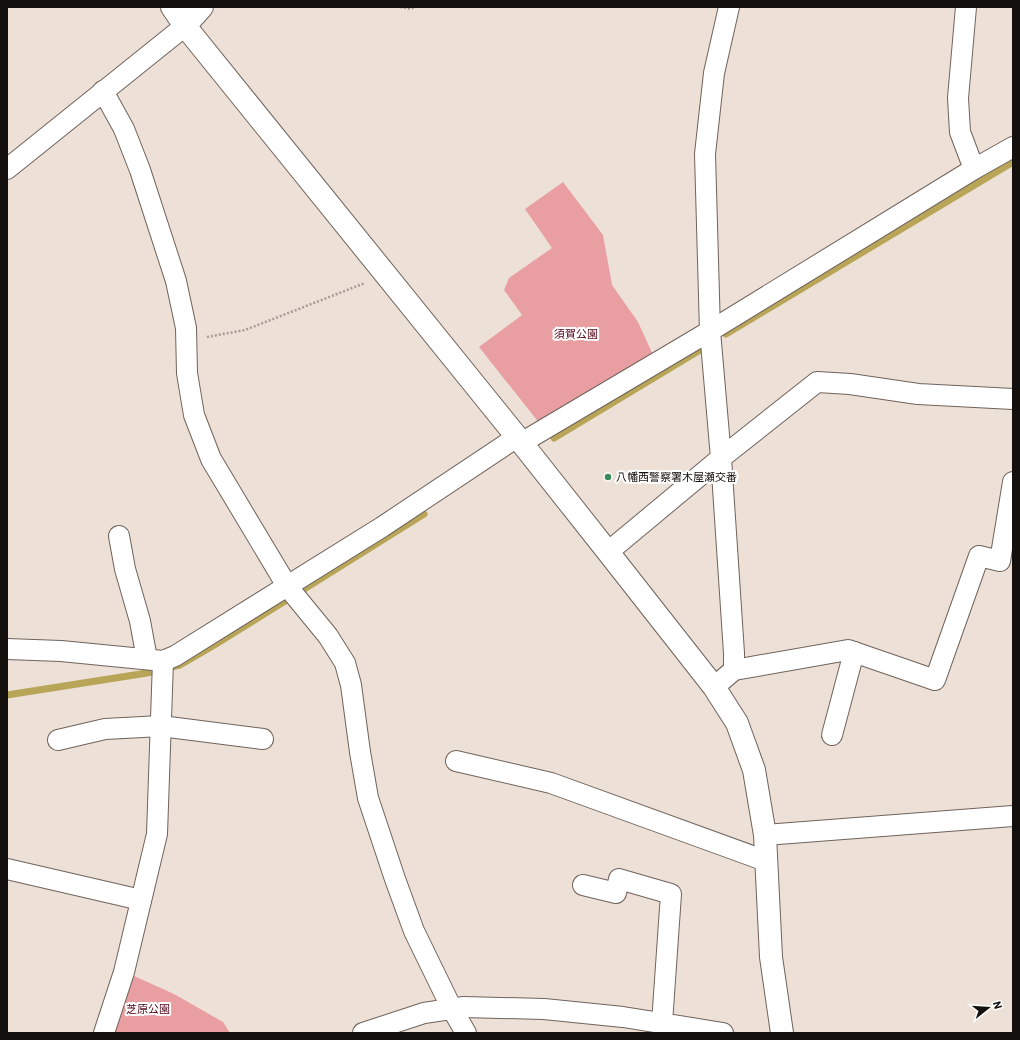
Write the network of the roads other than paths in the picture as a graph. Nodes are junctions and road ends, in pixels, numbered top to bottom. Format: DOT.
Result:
graph roads {
  1 [pos="172,7"];
  2 [pos="202,7"];
  3 [pos="729,7"];
  4 [pos="966,7"];
  5 [pos="185,26"];
  6 [pos="103,91"];
  7 [pos="1013,147"];
  8 [pos="7,169"];
  9 [pos="974,169"];
  10 [pos="710,331"];
  11 [pos="1013,399"];
  12 [pos="519,440"];
  13 [pos="721,458"];
  14 [pos="1013,482"];
  15 [pos="119,536"];
  16 [pos="608,552"];
  17 [pos="292,591"];
  18 [pos="7,649"];
  19 [pos="854,652"];
  20 [pos="159,665"];
  21 [pos="734,670"];
  22 [pos="714,687"];
  23 [pos="161,726"];
  24 [pos="832,735"];
  25 [pos="263,739"];
  26 [pos="58,740"];
  27 [pos="456,761"];
  28 [pos="1013,816"];
  29 [pos="765,835"];
  30 [pos="766,861"];
  31 [pos="7,869"];
  32 [pos="583,885"];
  33 [pos="141,900"];
  34 [pos="452,1009"];
  35 [pos="662,1023"];
  36 [pos="104,1033"];
  37 [pos="363,1033"];
  38 [pos="466,1033"];
  39 [pos="723,1033"];
  40 [pos="782,1033"];
  1 -- 5 [label="street"];
  2 -- 5 [label="street"];
  3 -- 10 [label="street"];
  4 -- 9 [label="street"];
  5 -- 6 [label="street"];
  5 -- 12 [label="street"];
  6 -- 8 [label="street"];
  6 -- 17 [label="street"];
  7 -- 9 [label="street"];
  9 -- 10 [label="street"];
  10 -- 12 [label="street"];
  10 -- 13 [label="street"];
  11 -- 13 [label="street"];
  12 -- 16 [label="street"];
  12 -- 17 [label="street"];
  13 -- 16 [label="street"];
  13 -- 21 [label="street"];
  14 -- 19 [label="street"];
  15 -- 20 [label="street"];
  16 -- 22 [label="street"];
  17 -- 20 [label="street"];
  17 -- 34 [label="street"];
  18 -- 20 [label="street"];
  19 -- 21 [label="street"];
  19 -- 24 [label="street"];
  20 -- 23 [label="street"];
  21 -- 22 [label="street"];
  22 -- 29 [label="street"];
  23 -- 25 [label="street"];
  23 -- 26 [label="street"];
  23 -- 33 [label="street"];
  27 -- 30 [label="street"];
  28 -- 29 [label="street"];
  29 -- 30 [label="street"];
  30 -- 40 [label="street"];
  31 -- 33 [label="street"];
  32 -- 35 [label="street"];
  33 -- 36 [label="street"];
  34 -- 35 [label="street"];
  34 -- 37 [label="street"];
  34 -- 38 [label="street"];
  35 -- 39 [label="street"];
}
